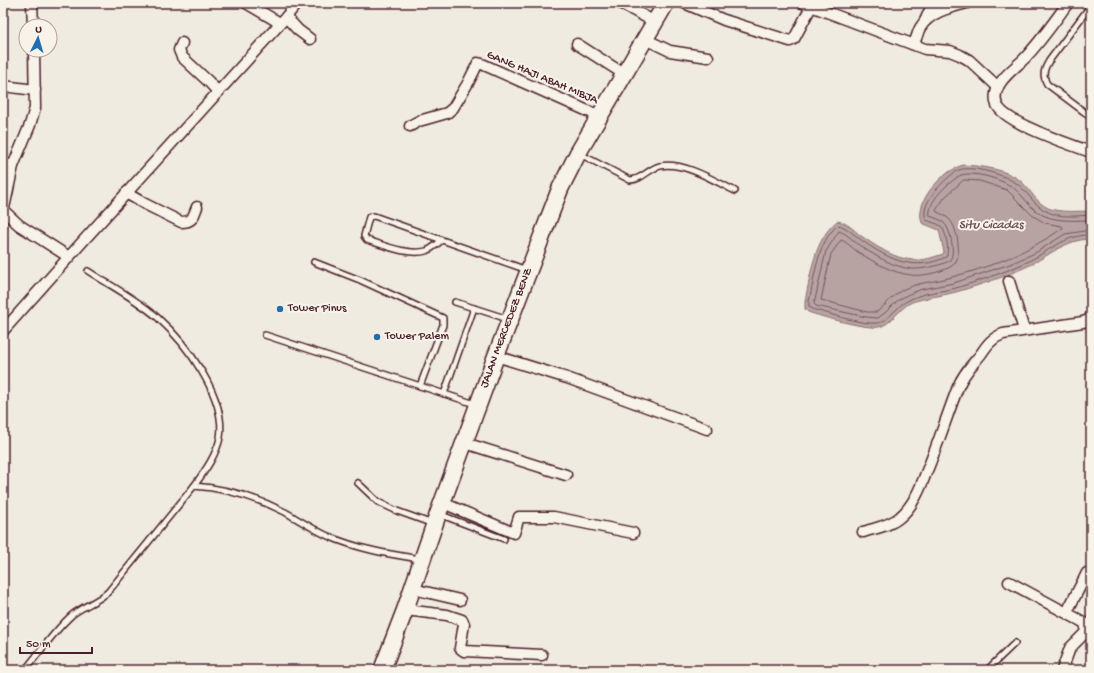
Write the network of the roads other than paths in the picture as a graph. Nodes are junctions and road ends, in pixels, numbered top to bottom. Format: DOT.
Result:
graph roads {
  1 [pos="32,3"];
  2 [pos="246,3"];
  3 [pos="297,3"];
  4 [pos="620,3"];
  5 [pos="666,3"];
  6 [pos="684,3"];
  7 [pos="933,3"];
  8 [pos="967,3"];
  9 [pos="1068,3"];
  10 [pos="807,5"];
  11 [pos="1091,5"];
  12 [pos="33,18"];
  13 [pos="283,20"];
  14 [pos="655,22"];
  15 [pos="924,22"];
  16 [pos="310,39"];
  17 [pos="645,39"];
  18 [pos="182,43"];
  19 [pos="577,44"];
  20 [pos="912,44"];
  21 [pos="708,57"];
  22 [pos="34,58"];
  23 [pos="624,74"];
  24 [pos="3,86"];
  25 [pos="998,87"];
  26 [pos="35,90"];
  27 [pos="218,92"];
  28 [pos="599,116"];
  29 [pos="1091,117"];
  30 [pos="410,126"];
  31 [pos="1091,152"];
  32 [pos="578,153"];
  33 [pos="8,164"];
  34 [pos="735,191"];
  35 [pos="126,193"];
  36 [pos="197,207"];
  37 [pos="4,212"];
  38 [pos="442,240"];
  39 [pos="68,257"];
  40 [pos="314,262"];
  41 [pos="528,270"];
  42 [pos="88,271"];
  43 [pos="1009,281"];
  44 [pos="455,302"];
  45 [pos="474,308"];
  46 [pos="1091,316"];
  47 [pos="510,320"];
  48 [pos="1024,330"];
  49 [pos="3,331"];
  50 [pos="265,335"];
  51 [pos="496,356"];
  52 [pos="420,386"];
  53 [pos="444,394"];
  54 [pos="478,406"];
  55 [pos="707,429"];
  56 [pos="465,443"];
  57 [pos="566,475"];
  58 [pos="358,483"];
  59 [pos="194,486"];
  60 [pos="439,514"];
  61 [pos="633,532"];
  62 [pos="863,532"];
  63 [pos="504,539"];
  64 [pos="423,560"];
  65 [pos="1087,573"];
  66 [pos="1009,582"];
  67 [pos="413,588"];
  68 [pos="450,597"];
  69 [pos="460,600"];
  70 [pos="405,610"];
  71 [pos="1067,612"];
  72 [pos="447,615"];
  73 [pos="1015,643"];
  74 [pos="542,655"];
  75 [pos="25,670"];
  76 [pos="382,670"];
  77 [pos="987,670"];
  78 [pos="1062,670"];
  1 -- 12 [label="street"];
  2 -- 13 [label="street"];
  3 -- 13 [label="street"];
  4 -- 14 [label="street"];
  5 -- 14 [label="main road, JALAN MERCEDEZ BENZ"];
  6 -- 10 [label="street"];
  7 -- 15 [label="street"];
  8 -- 15 [label="street"];
  9 -- 25 [label="street"];
  10 -- 20 [label="street"];
  11 -- 29 [label="lane"];
  13 -- 16 [label="street"];
  13 -- 27 [label="street"];
  14 -- 17 [label="main road, JALAN MERCEDEZ BENZ"];
  15 -- 20 [label="street"];
  17 -- 21 [label="street"];
  17 -- 23 [label="main road, JALAN MERCEDEZ BENZ"];
  18 -- 27 [label="street"];
  19 -- 23 [label="street"];
  20 -- 25 [label="street"];
  22 -- 26 [label="street"];
  23 -- 28 [label="main road, JALAN MERCEDEZ BENZ"];
  24 -- 26 [label="street"];
  25 -- 31 [label="street"];
  26 -- 33 [label="street"];
  27 -- 35 [label="street"];
  28 -- 30 [label="street, GANG HAJI ABAH MIBJA"];
  28 -- 32 [label="main road, JALAN MERCEDEZ BENZ"];
  32 -- 34 [label="lane"];
  32 -- 41 [label="main road, JALAN MERCEDEZ BENZ"];
  33 -- 37 [label="street"];
  35 -- 36 [label="street"];
  35 -- 39 [label="street"];
  37 -- 39 [label="street"];
  38 -- 38 [label="lane"];
  38 -- 41 [label="lane"];
  39 -- 49 [label="street"];
  40 -- 52 [label="lane"];
  41 -- 47 [label="main road, JALAN MERCEDEZ BENZ"];
  42 -- 59 [label="lane"];
  43 -- 48 [label="street"];
  44 -- 45 [label="lane"];
  45 -- 47 [label="lane"];
  45 -- 53 [label="lane"];
  46 -- 48 [label="street"];
  47 -- 51 [label="main road, JALAN MERCEDEZ BENZ"];
  48 -- 62 [label="street"];
  50 -- 52 [label="lane"];
  51 -- 54 [label="main road, JALAN MERCEDEZ BENZ"];
  51 -- 55 [label="street"];
  52 -- 53 [label="lane"];
  53 -- 54 [label="lane"];
  54 -- 56 [label="main road, JALAN MERCEDEZ BENZ"];
  56 -- 57 [label="street"];
  56 -- 60 [label="main road, JALAN MERCEDEZ BENZ"];
  58 -- 60 [label="lane"];
  59 -- 64 [label="lane"];
  59 -- 75 [label="lane"];
  60 -- 61 [label="street"];
  60 -- 63 [label="lane"];
  60 -- 64 [label="main road, JALAN MERCEDEZ BENZ"];
  64 -- 67 [label="main road, JALAN MERCEDEZ BENZ"];
  65 -- 71 [label="street"];
  66 -- 71 [label="street"];
  67 -- 68 [label="street"];
  67 -- 70 [label="main road, JALAN MERCEDEZ BENZ"];
  68 -- 69 [label="street"];
  68 -- 72 [label="street"];
  70 -- 72 [label="street"];
  70 -- 76 [label="main road, JALAN MERCEDEZ BENZ"];
  71 -- 78 [label="street"];
  72 -- 74 [label="street"];
  73 -- 77 [label="lane"];
}
